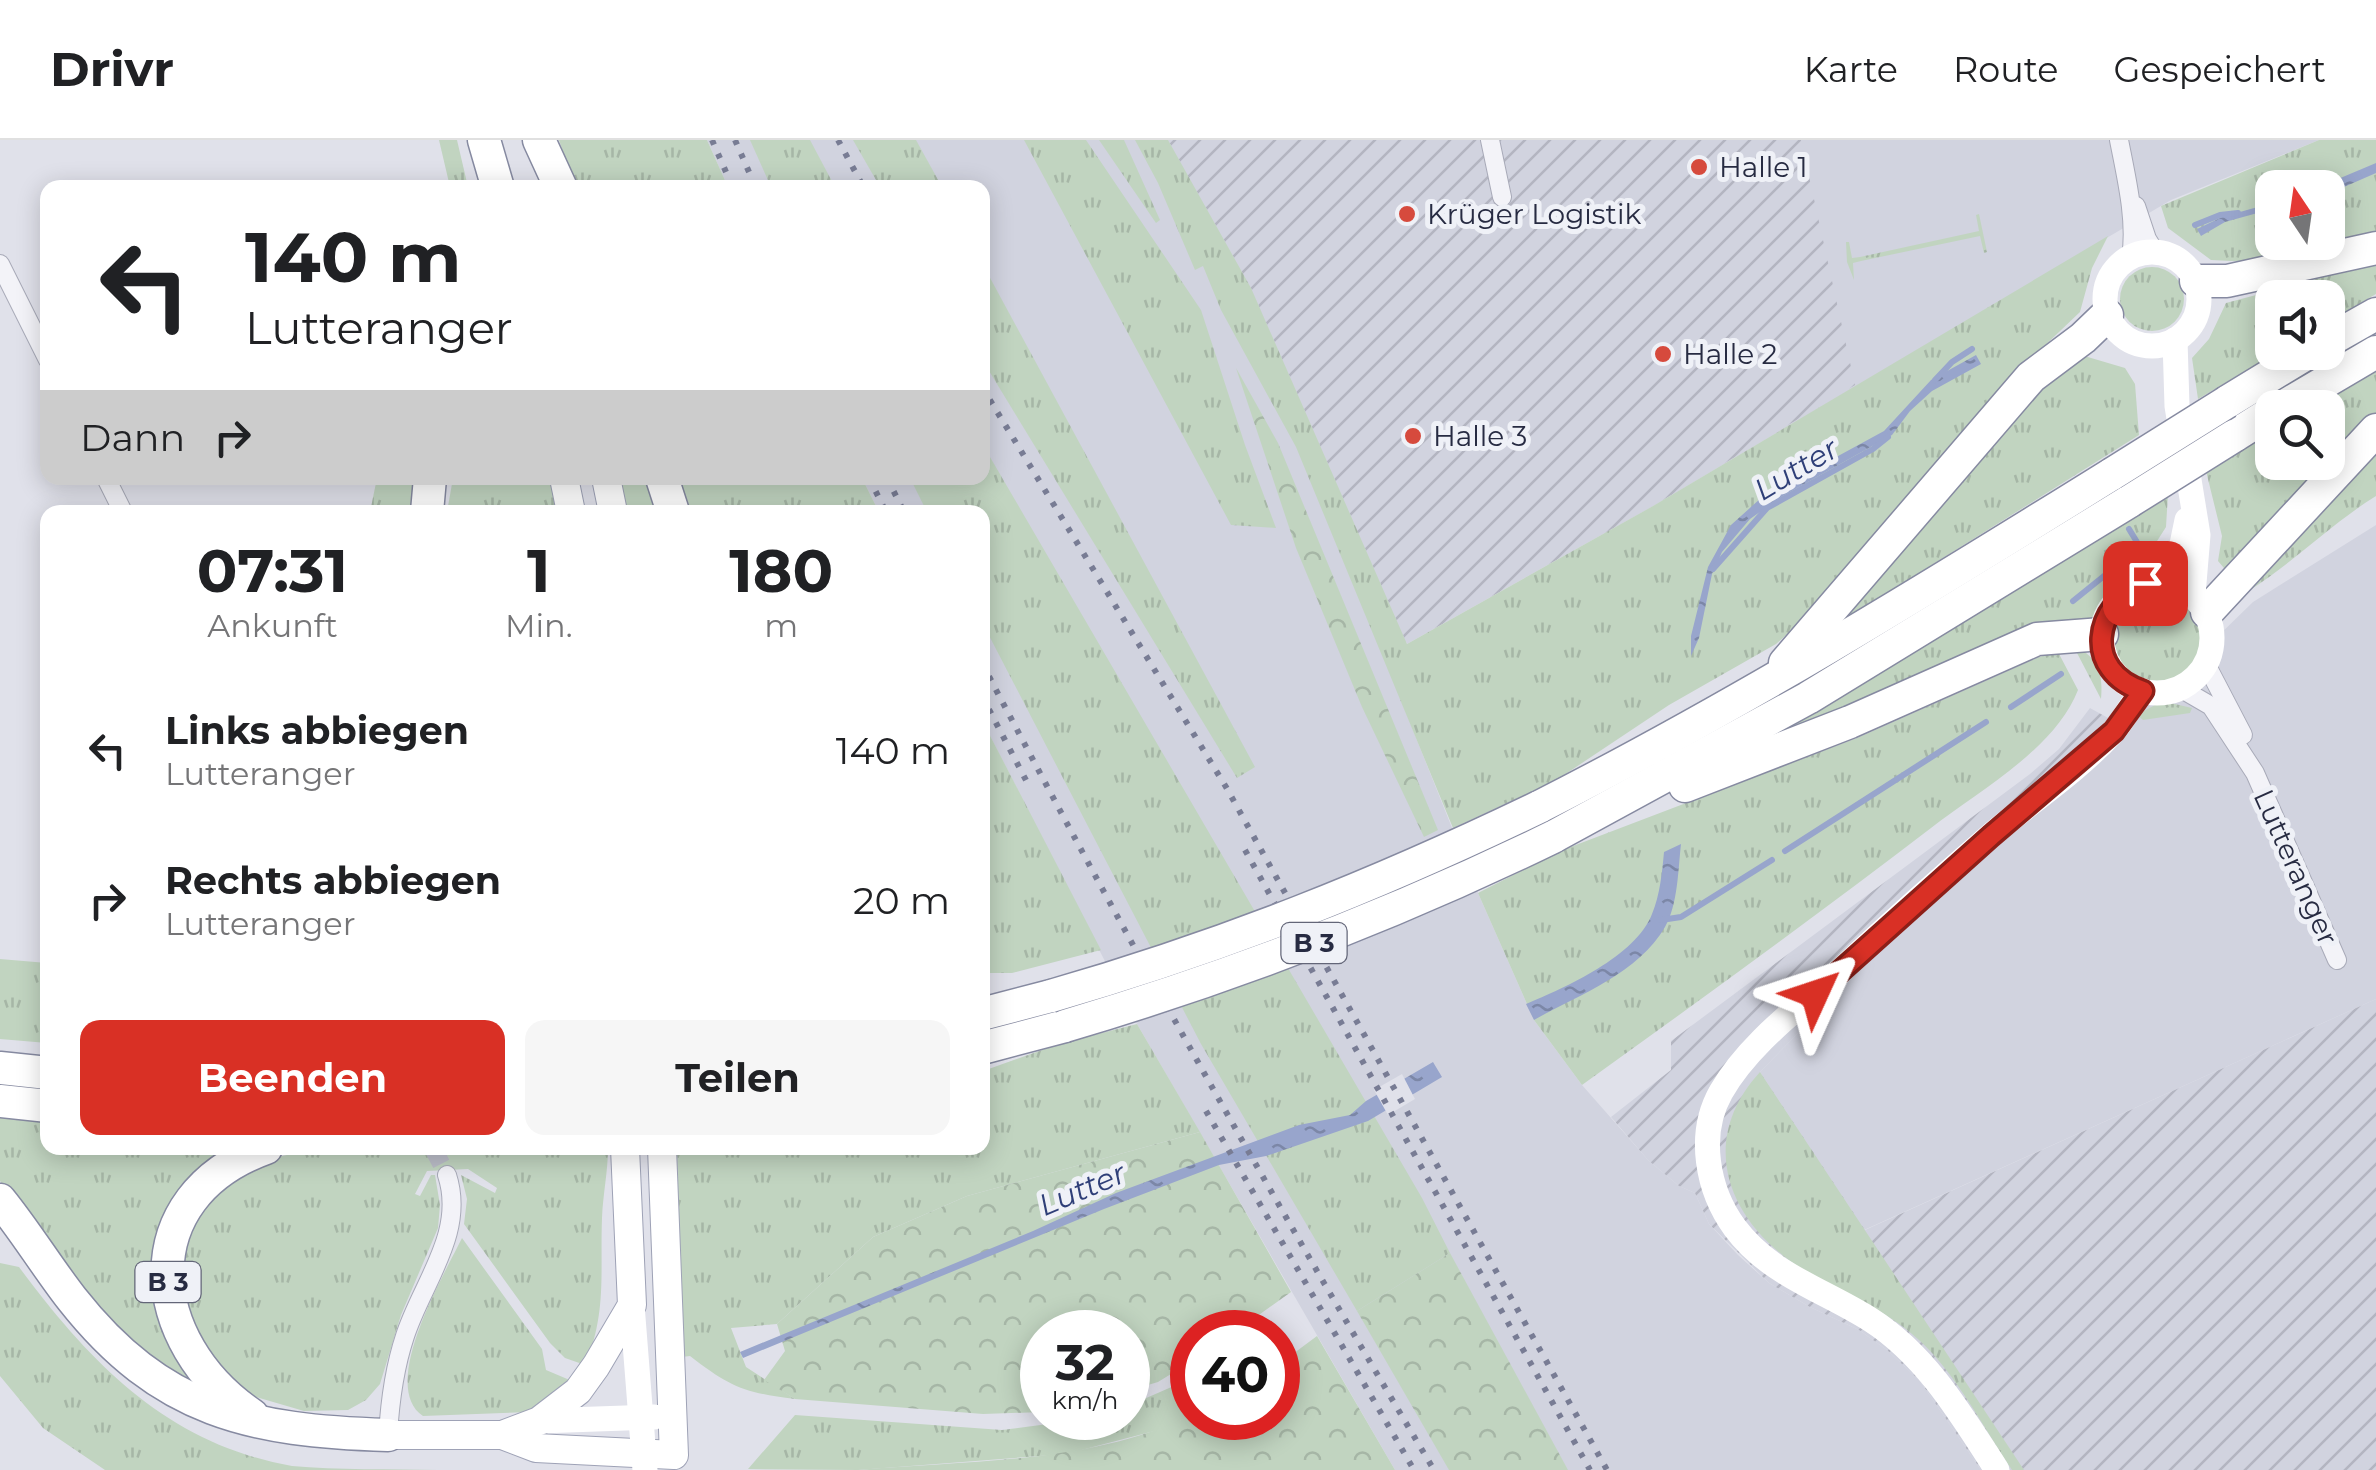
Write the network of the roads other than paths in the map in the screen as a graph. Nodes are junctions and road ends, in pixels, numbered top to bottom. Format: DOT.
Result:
graph roads {
  1 [pos="484,140"];
  2 [pos="526,140"];
  3 [pos="539,140"];
  4 [pos="1490,140"];
  5 [pos="2119,140"];
  6 [pos="496,180"];
  7 [pos="538,180"];
  8 [pos="558,180"];
  9 [pos="1502,197"];
  10 [pos="2376,248"];
  11 [pos="2143,254"];
  12 [pos="0,264"];
  13 [pos="2196,281"];
  14 [pos="2376,314"];
  15 [pos="2107,315"];
  16 [pos="2345,331"];
  17 [pos="2175,340"];
  18 [pos="40,344"];
  19 [pos="2148,346"];
  20 [pos="2376,352"];
  21 [pos="2279,370"];
  22 [pos="2312,390"];
  23 [pos="2255,423"];
  24 [pos="2376,430"];
  25 [pos="2121,488"];
  26 [pos="2163,582"];
  27 [pos="2200,604"];
  28 [pos="1859,630"];
  29 [pos="2102,634"];
  30 [pos="2206,664"];
  31 [pos="2118,677"];
  32 [pos="1768,683"];
  33 [pos="2180,688"];
  34 [pos="2143,691"];
  35 [pos="1740,738"];
  36 [pos="2096,748"];
  37 [pos="2254,773"];
  38 [pos="1614,807"];
  39 [pos="1546,822"];
  40 [pos="2337,960"];
  41 [pos="990,993"];
  42 [pos="1039,999"];
  43 [pos="990,1012"];
  44 [pos="990,1046"];
  45 [pos="0,1068"];
  46 [pos="40,1071"];
  47 [pos="0,1101"];
  48 [pos="40,1105"];
  49 [pos="251,1155"];
  50 [pos="625,1155"];
  51 [pos="662,1155"];
  52 [pos="447,1175"];
  53 [pos="0,1200"];
  54 [pos="632,1305"];
  55 [pos="640,1416"];
  56 [pos="672,1417"];
  57 [pos="539,1421"];
  58 [pos="264,1423"];
  59 [pos="388,1435"];
  60 [pos="502,1435"];
  61 [pos="644,1463"];
  62 [pos="676,1463"];
  63 [pos="1998,1470"];
  1 -- 6 [label="highway"];
  2 -- 7 [label="highway"];
  3 -- 8 [label="highway"];
  4 -- 9 [label="street"];
  5 -- 11 [label="street"];
  10 -- 13 [label="highway"];
  11 -- 13 [label="street"];
  11 -- 15 [label="street"];
  12 -- 18 [label="street"];
  13 -- 17 [label="street"];
  14 -- 16 [label="highway"];
  15 -- 19 [label="street"];
  15 -- 32 [label="highway"];
  17 -- 19 [label="street"];
  17 -- 27 [label="street"];
  19 -- 26 [label="street"];
  20 -- 22 [label="highway"];
  21 -- 25 [label="highway, B 3, bridge"];
  23 -- 25 [label="highway, B 3, bridge"];
  24 -- 27 [label="highway"];
  25 -- 28 [label="highway, B 3"];
  25 -- 35 [label="highway, B 3"];
  26 -- 27 [label="street"];
  26 -- 29 [label="street"];
  27 -- 30 [label="street"];
  28 -- 32 [label="highway, B 3"];
  28 -- 35 [label="highway, B 3"];
  29 -- 31 [label="street"];
  29 -- 38 [label="highway"];
  30 -- 33 [label="street"];
  30 -- 37 [label="street, Lutteranger"];
  31 -- 34 [label="street"];
  31 -- 36 [label="street"];
  32 -- 39 [label="highway, B 3"];
  33 -- 34 [label="street"];
  33 -- 37 [label="street, Lutteranger"];
  34 -- 36 [label="street"];
  35 -- 38 [label="highway, B 3"];
  36 -- 63 [label="street"];
  37 -- 40 [label="street, Lutteranger"];
  38 -- 39 [label="highway, B 3"];
  39 -- 42 [label="highway, B 3, bridge"];
  39 -- 44 [label="highway, B 3, bridge"];
  41 -- 42 [label="highway"];
  42 -- 43 [label="highway, B 3"];
  45 -- 46 [label="highway"];
  47 -- 48 [label="highway"];
  49 -- 58 [label="highway, B 3"];
  50 -- 54 [label="main road"];
  51 -- 56 [label="main road, B 3"];
  52 -- 59 [label="street"];
  53 -- 58 [label="highway, B 3"];
  54 -- 55 [label="street"];
  54 -- 57 [label="main road, B 3"];
  55 -- 56 [label="street, B 3"];
  55 -- 57 [label="street, B 3"];
  55 -- 61 [label="street"];
  56 -- 62 [label="main road, B 3"];
  57 -- 60 [label="main road, B 3"];
  58 -- 59 [label="highway, B 3"];
  59 -- 60 [label="main road, B 3"];
  60 -- 61 [label="main road, B 3"];
  61 -- 62 [label="main road, B 3"];
}
